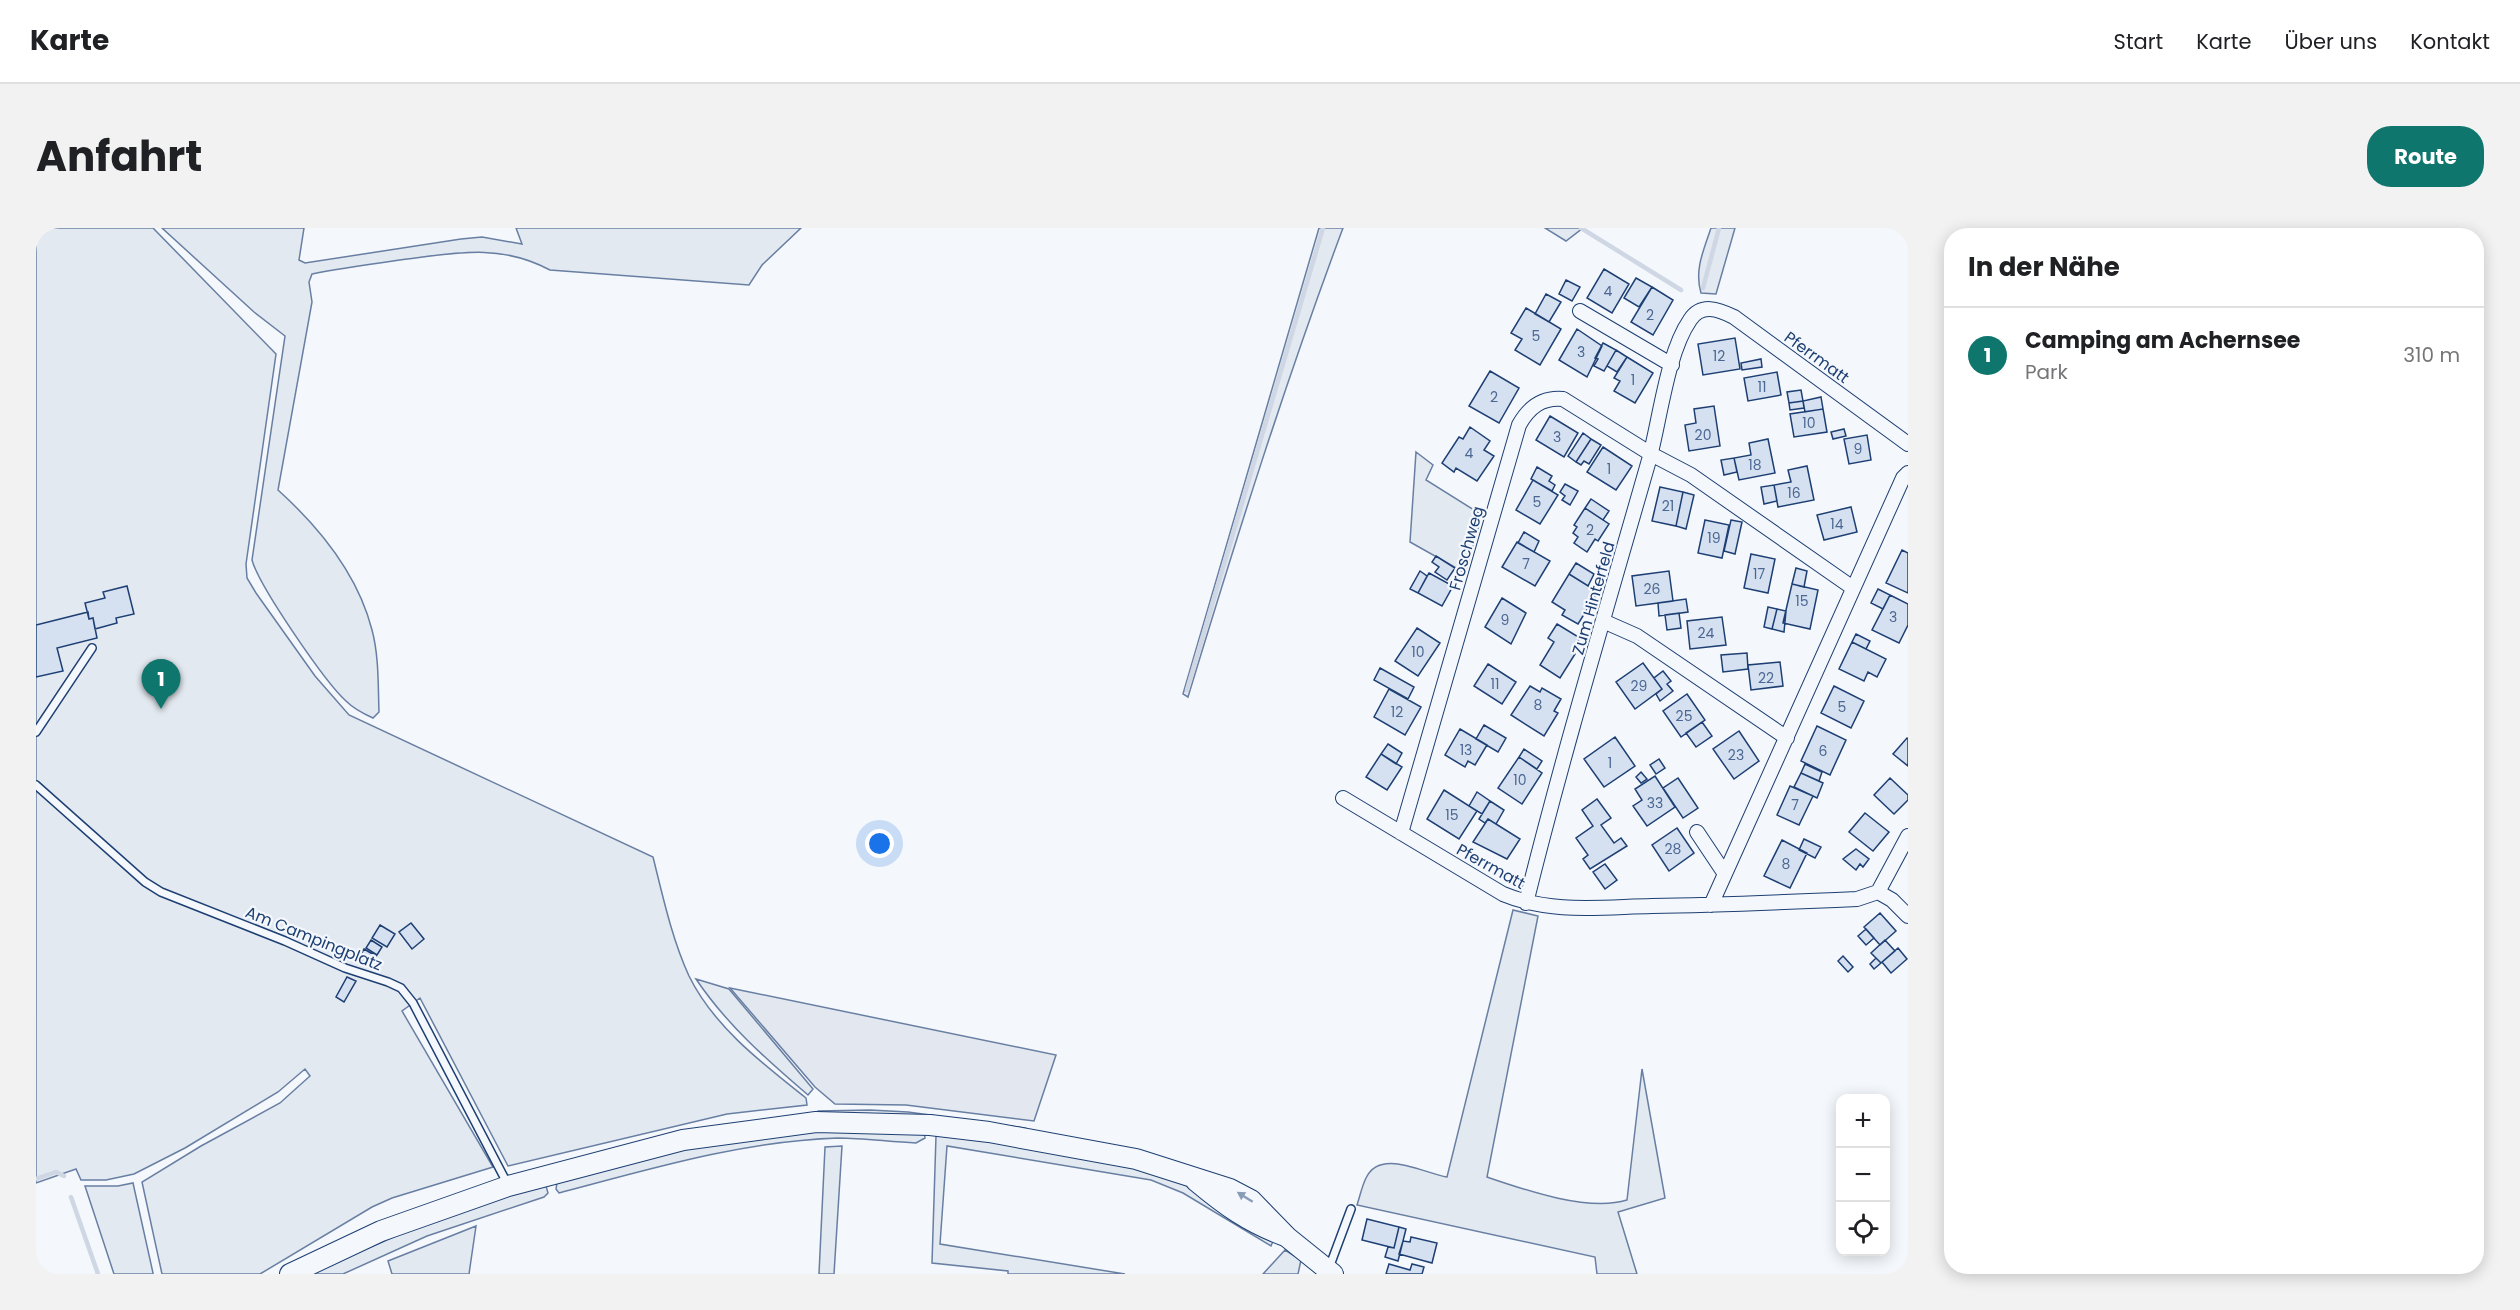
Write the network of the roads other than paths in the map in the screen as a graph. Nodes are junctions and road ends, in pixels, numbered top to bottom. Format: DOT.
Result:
graph roads {
  1 [pos="1702,309"];
  2 [pos="1580,311"];
  3 [pos="1672,365"];
  4 [pos="1908,444"];
  5 [pos="1651,454"];
  6 [pos="1908,472"];
  7 [pos="1853,588"];
  8 [pos="1603,621"];
  9 [pos="92,648"];
  10 [pos="36,732"];
  11 [pos="1787,738"];
  12 [pos="36,786"];
  13 [pos="1344,798"];
  14 [pos="1697,832"];
  15 [pos="1401,833"];
  16 [pos="1908,836"];
  17 [pos="1725,874"];
  18 [pos="1878,892"];
  19 [pos="1526,903"];
  20 [pos="1711,905"];
  21 [pos="1908,916"];
  22 [pos="508,1186"];
  23 [pos="1351,1209"];
  24 [pos="1330,1272"];
  25 [pos="290,1274"];
  1 -- 3 [label="street, Zum Hinterfeld"];
  1 -- 4 [label="street, Pferrmatt"];
  2 -- 3 [label="street"];
  3 -- 5 [label="street, Zum Hinterfeld"];
  5 -- 7 [label="street"];
  5 -- 8 [label="street, Zum Hinterfeld"];
  5 -- 15 [label="street, Froschweg"];
  6 -- 7 [label="street"];
  7 -- 11 [label="street"];
  8 -- 11 [label="street"];
  8 -- 19 [label="street, Zum Hinterfeld"];
  9 -- 10 [label="lane"];
  11 -- 17 [label="street"];
  12 -- 22 [label="lane, Am Campingplatz"];
  13 -- 15 [label="street, Pferrmatt"];
  14 -- 17 [label="street"];
  15 -- 19 [label="street, Pferrmatt"];
  16 -- 18 [label="street"];
  17 -- 20 [label="street"];
  18 -- 20 [label="street, Pferrmatt"];
  18 -- 21 [label="street"];
  19 -- 20 [label="street, Pferrmatt"];
  22 -- 24 [label="street"];
  22 -- 25 [label="street"];
  23 -- 24 [label="lane"];
}
